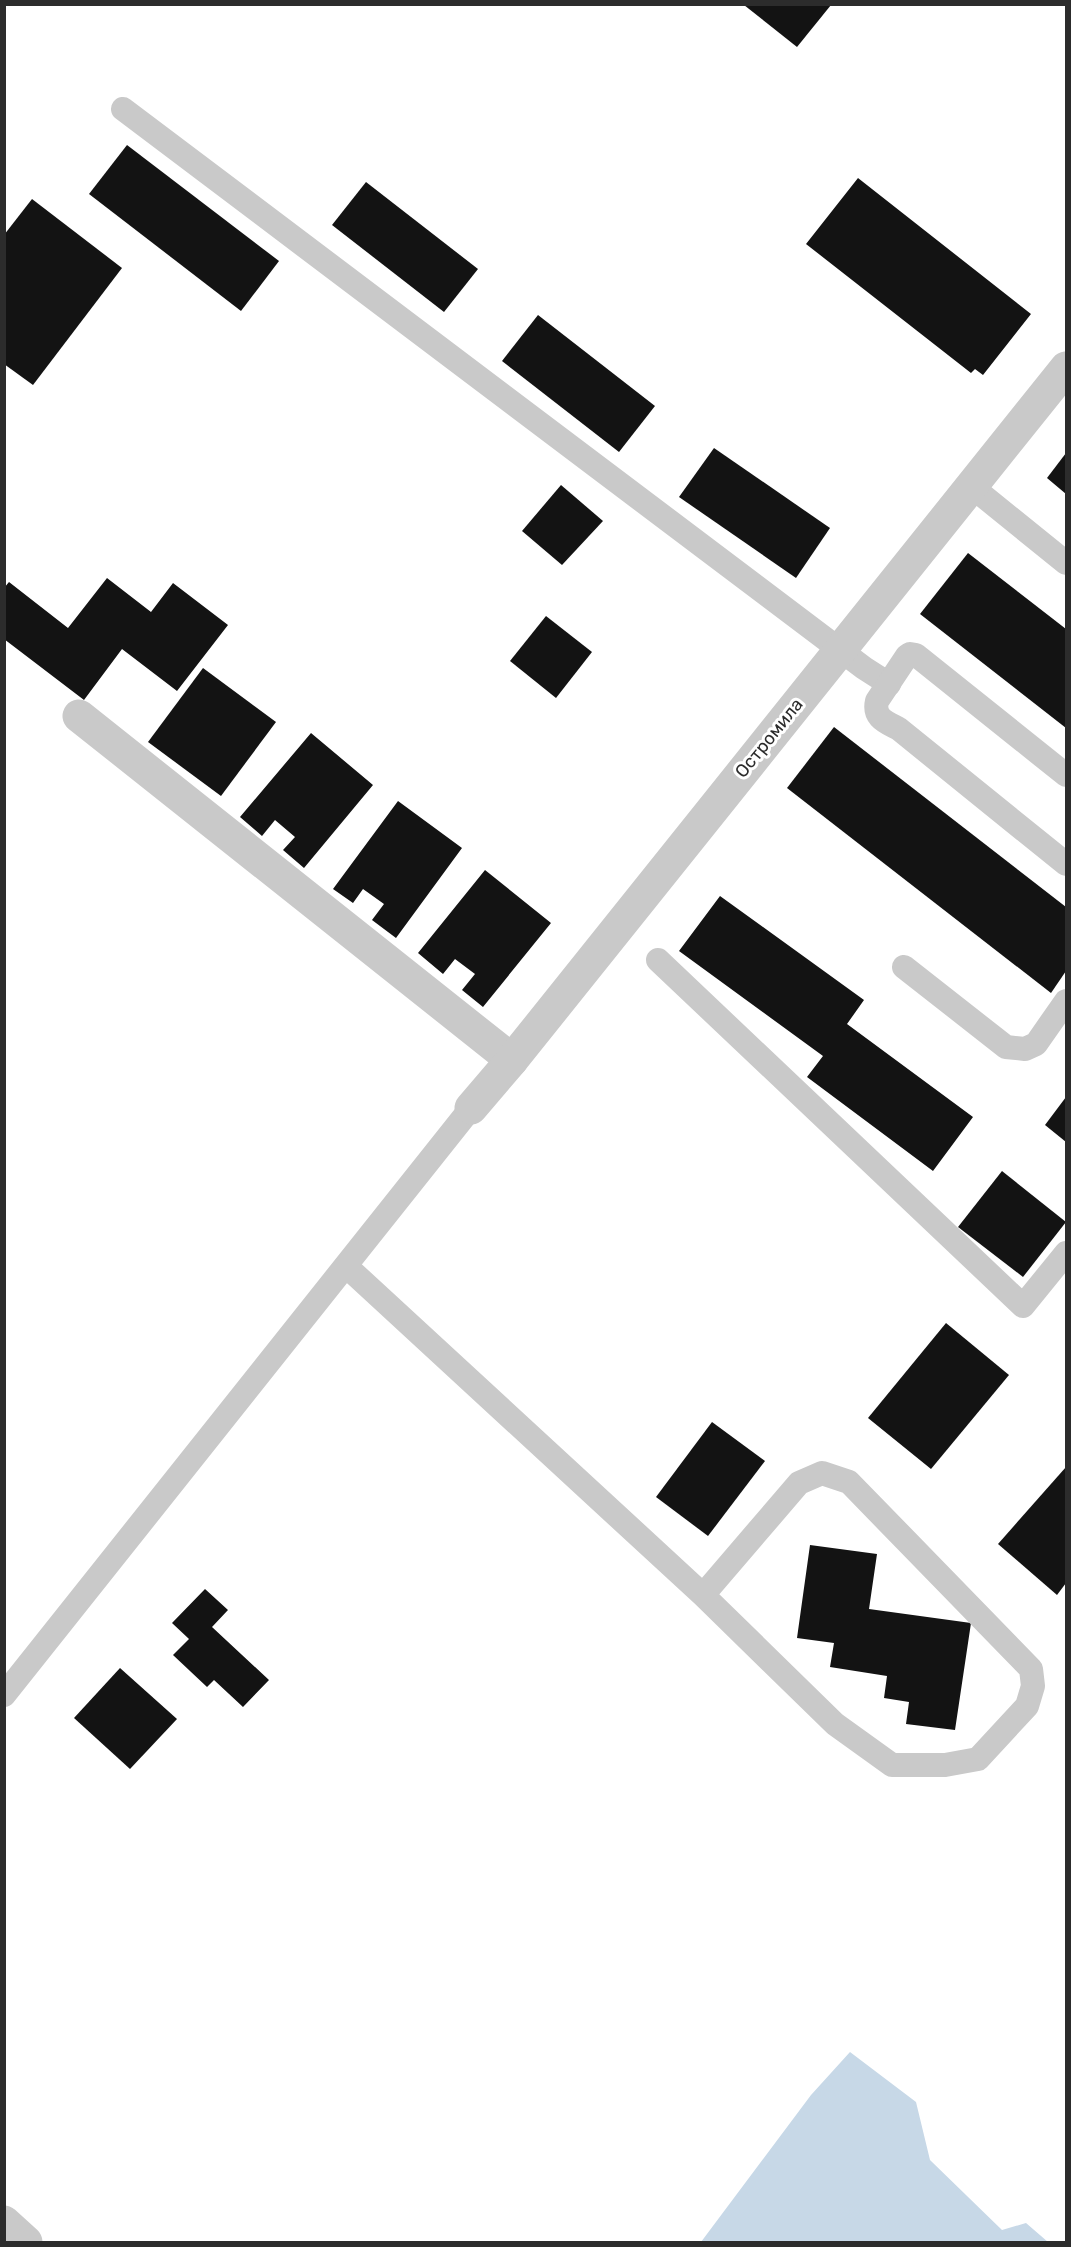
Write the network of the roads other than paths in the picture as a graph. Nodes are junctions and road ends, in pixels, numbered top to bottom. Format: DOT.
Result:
graph roads {
  1 [pos="123,109"];
  2 [pos="1061,385"];
  3 [pos="971,486"];
  4 [pos="1066,563"];
  5 [pos="840,650"];
  6 [pos="889,684"];
  7 [pos="79,716"];
  8 [pos="1066,775"];
  9 [pos="1066,864"];
  10 [pos="658,960"];
  11 [pos="904,967"];
  12 [pos="1066,1001"];
  13 [pos="512,1060"];
  14 [pos="471,1108"];
  15 [pos="1066,1253"];
  16 [pos="346,1266"];
  17 [pos="703,1595"];
  18 [pos="4,1695"];
  19 [pos="4,2222"];
  20 [pos="26,2242"];
  1 -- 5 [label="lane"];
  2 -- 3 [label="street, Остромила"];
  3 -- 4 [label="lane"];
  3 -- 5 [label="street, Остромила"];
  5 -- 6 [label="lane"];
  5 -- 13 [label="street, Остромила"];
  6 -- 8 [label="lane"];
  6 -- 9 [label="lane"];
  7 -- 13 [label="street"];
  10 -- 15 [label="lane"];
  11 -- 12 [label="lane"];
  13 -- 14 [label="street, Остромила"];
  14 -- 16 [label="lane"];
  16 -- 17 [label="lane"];
  16 -- 18 [label="lane"];
  17 -- 17 [label="lane"];
  19 -- 20 [label="street"];
}
